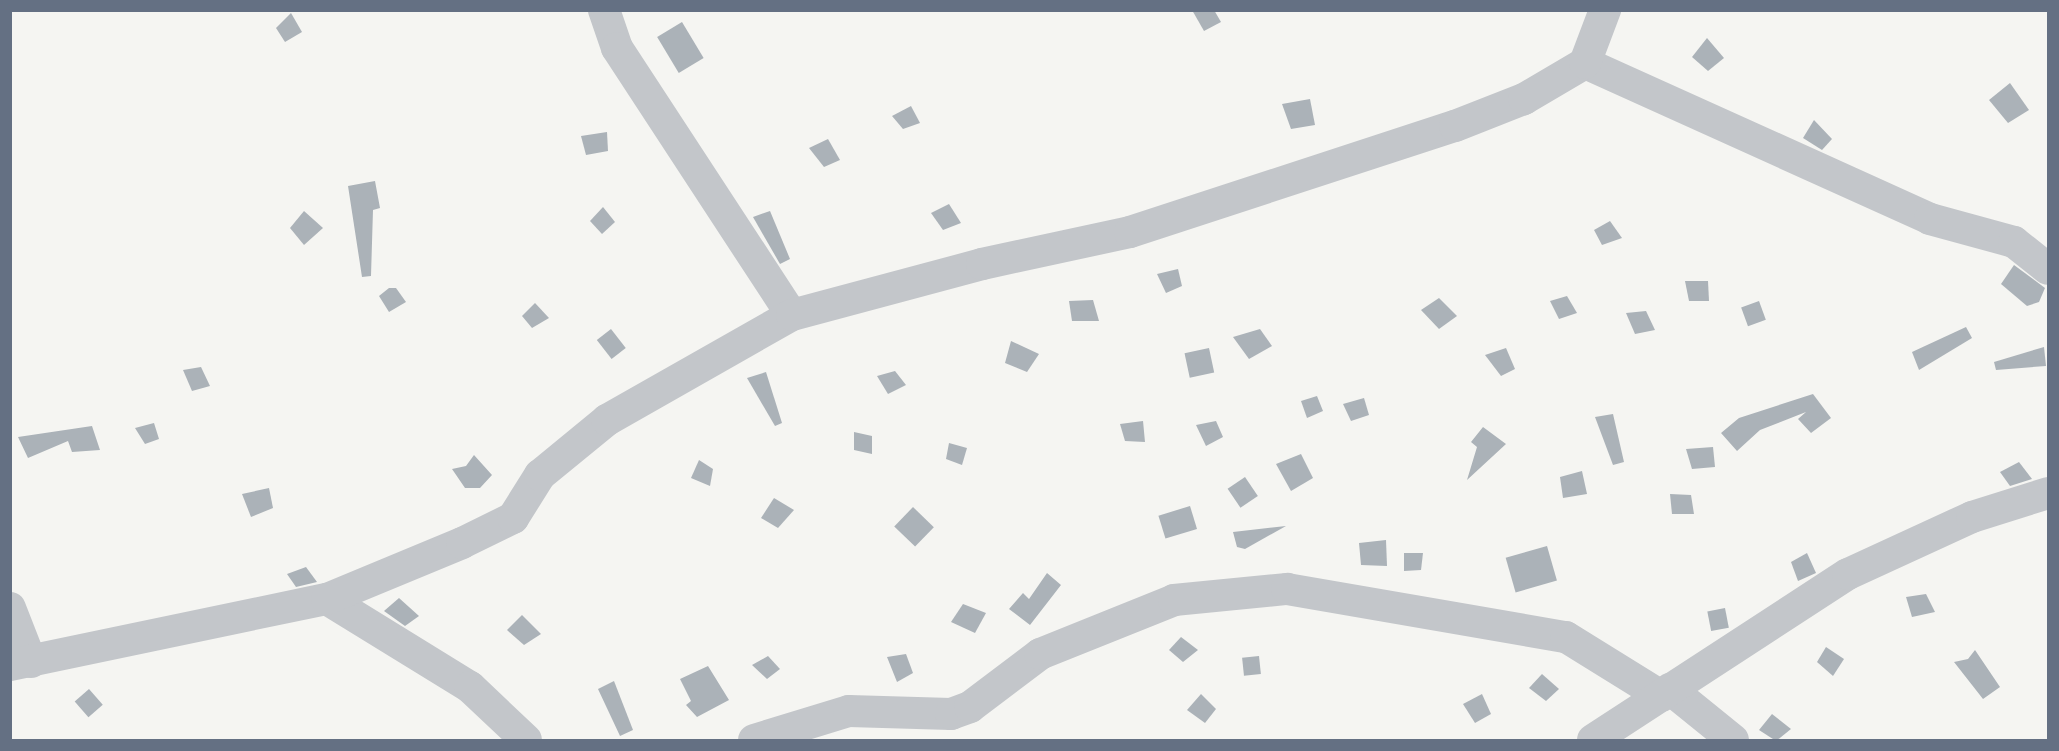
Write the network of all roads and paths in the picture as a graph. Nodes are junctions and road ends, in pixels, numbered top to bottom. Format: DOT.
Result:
graph roads {
  1 [pos="604,10"];
  2 [pos="1605,10"];
  3 [pos="1585,63"];
  4 [pos="2049,269"];
  5 [pos="792,315"];
  6 [pos="2049,494"];
  7 [pos="327,599"];
  8 [pos="10,608"];
  9 [pos="21,664"];
  10 [pos="1665,693"];
  11 [pos="526,741"];
  12 [pos="754,741"];
  13 [pos="1593,741"];
  14 [pos="1733,741"];
  1 -- 5 [label="street"];
  2 -- 3 [label="street"];
  3 -- 4 [label="street"];
  3 -- 5 [label="street"];
  5 -- 7 [label="street"];
  6 -- 10 [label="street"];
  7 -- 9 [label="street"];
  7 -- 11 [label="street"];
  8 -- 9 [label="street"];
  10 -- 12 [label="street"];
  10 -- 13 [label="street"];
  10 -- 14 [label="street"];
}
